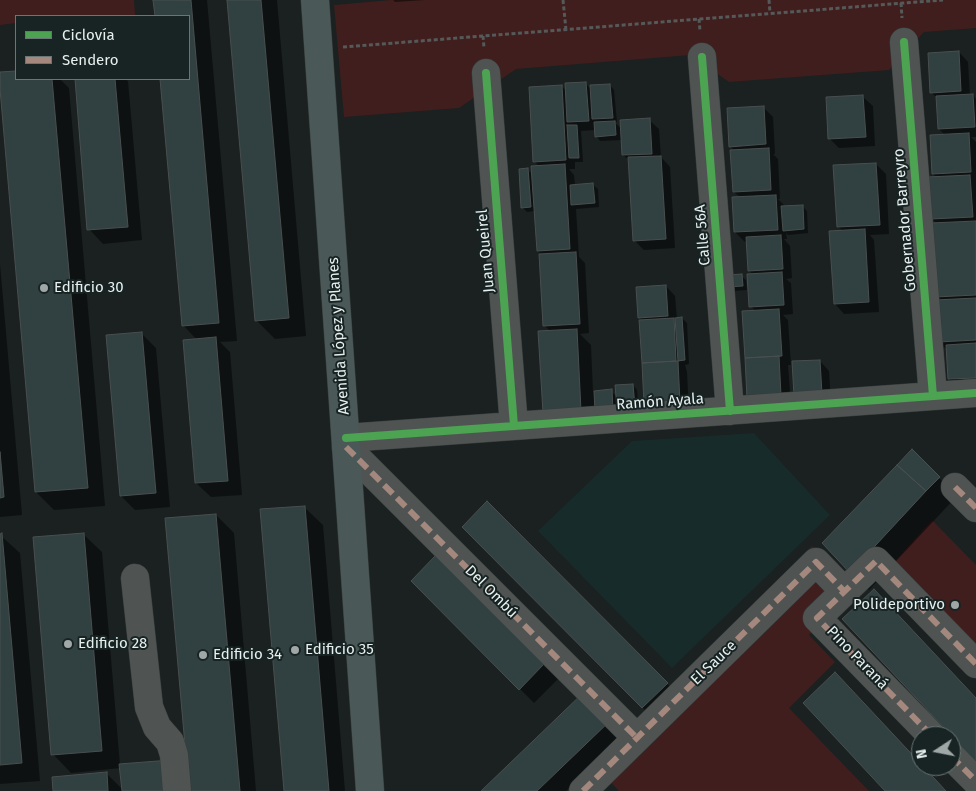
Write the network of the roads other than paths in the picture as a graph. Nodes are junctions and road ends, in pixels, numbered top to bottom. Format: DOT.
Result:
graph roads {
  1 [pos="315,0"];
  2 [pos="904,42"];
  3 [pos="702,57"];
  4 [pos="486,73"];
  5 [pos="976,393"];
  6 [pos="933,396"];
  7 [pos="730,411"];
  8 [pos="514,426"];
  9 [pos="346,442"];
  10 [pos="955,487"];
  11 [pos="976,508"];
  12 [pos="135,578"];
  13 [pos="844,591"];
  14 [pos="976,664"];
  15 [pos="922,726"];
  16 [pos="637,738"];
  17 [pos="961,766"];
  18 [pos="976,781"];
  19 [pos="177,791"];
  20 [pos="370,791"];
  21 [pos="583,791"];
  1 -- 9 [label="main road, Avenida López y Planes"];
  2 -- 6 [label="street, Gobernador Barreyro"];
  3 -- 7 [label="street, Calle 56A"];
  4 -- 8 [label="street, Juan Queirel"];
  5 -- 6 [label="street, Ramón Ayala"];
  6 -- 7 [label="street, Ramón Ayala"];
  7 -- 8 [label="street, Ramón Ayala"];
  8 -- 9 [label="street, Ramón Ayala"];
  9 -- 16 [label="street, Del Ombú"];
  9 -- 20 [label="main road, Avenida López y Planes"];
  10 -- 11 [label="street"];
  12 -- 19 [label="street"];
  13 -- 14 [label="street, Pino Paraná"];
  13 -- 15 [label="street, Pino Paraná"];
  13 -- 16 [label="street, El Sauce"];
  16 -- 21 [label="street, El Sauce"];
  17 -- 18 [label="street"];
}
